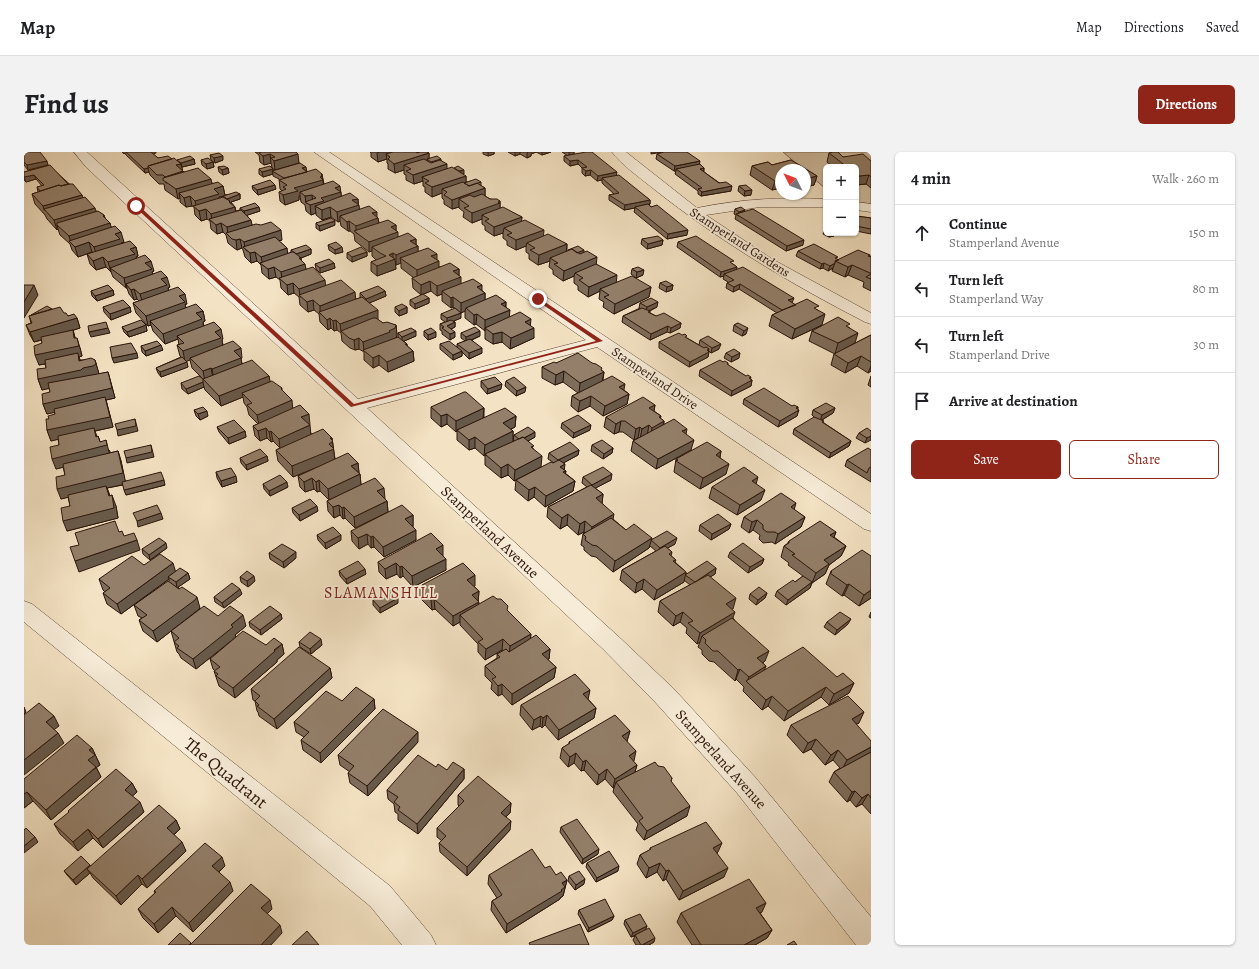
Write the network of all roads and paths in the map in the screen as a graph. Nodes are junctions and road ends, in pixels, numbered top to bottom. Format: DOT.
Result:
graph roads {
  1 [pos="80,152"];
  2 [pos="320,152"];
  3 [pos="618,152"];
  4 [pos="823,203"];
  5 [pos="859,206"];
  6 [pos="871,208"];
  7 [pos="695,213"];
  8 [pos="871,319"];
  9 [pos="600,341"];
  10 [pos="353,406"];
  11 [pos="871,524"];
  12 [pos="24,610"];
  13 [pos="871,940"];
  14 [pos="421,945"];
  1 -- 10 [label="street, Stamperland Avenue"];
  2 -- 9 [label="street, Stamperland Drive"];
  3 -- 7 [label="street, Stamperland Gardens"];
  4 -- 7 [label="street"];
  5 -- 6 [label="street"];
  7 -- 8 [label="street, Stamperland Gardens"];
  9 -- 10 [label="street"];
  9 -- 11 [label="street, Stamperland Drive"];
  10 -- 13 [label="street, Stamperland Avenue"];
  12 -- 14 [label="street, The Quadrant"];
}
